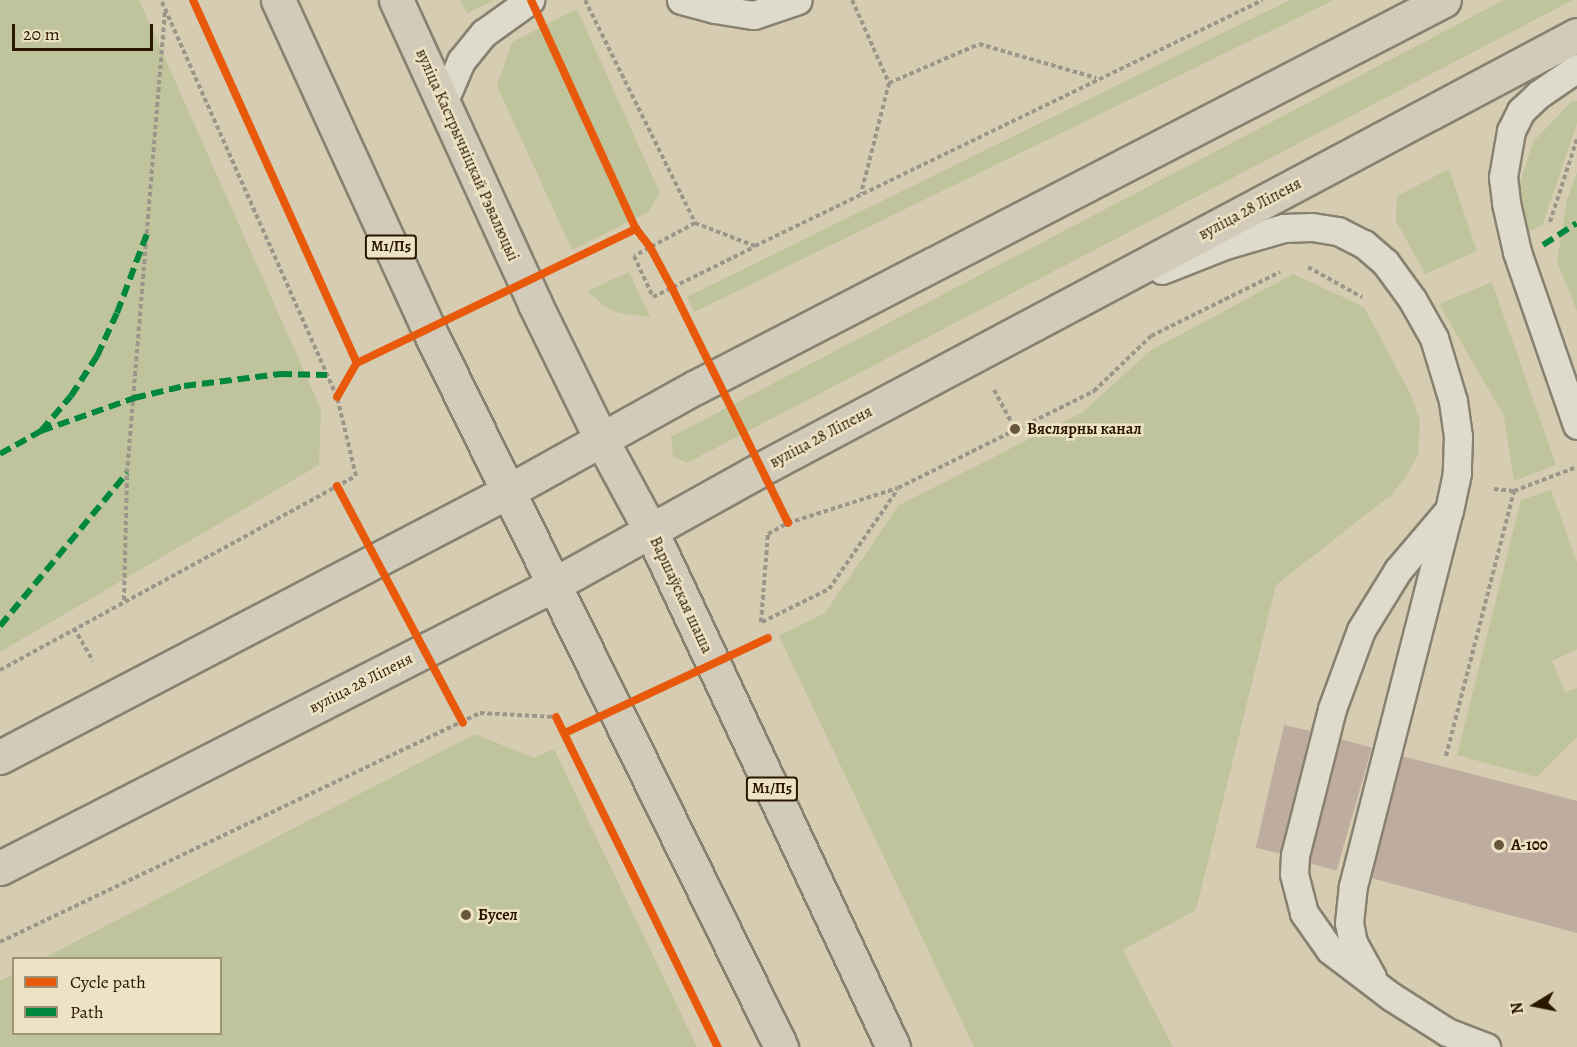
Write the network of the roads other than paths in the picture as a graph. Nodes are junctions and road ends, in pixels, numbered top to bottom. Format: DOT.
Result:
graph roads {
  1 [pos="278,0"];
  2 [pos="396,0"];
  3 [pos="530,0"];
  4 [pos="681,0"];
  5 [pos="798,0"];
  6 [pos="1444,0"];
  7 [pos="1577,35"];
  8 [pos="1577,68"];
  9 [pos="443,103"];
  10 [pos="1050,315"];
  11 [pos="1577,425"];
  12 [pos="601,439"];
  13 [pos="507,492"];
  14 [pos="1449,510"];
  15 [pos="651,531"];
  16 [pos="553,585"];
  17 [pos="0,758"];
  18 [pos="0,868"];
  19 [pos="1392,997"];
  20 [pos="781,1047"];
  21 [pos="893,1047"];
  22 [pos="1486,1047"];
  1 -- 13 [label="main road, М1/П5"];
  2 -- 9 [label="main road, вуліца Кастрычніцкай Рэвалюцыі / М1/П5"];
  3 -- 9 [label="lane"];
  4 -- 5 [label="lane"];
  6 -- 12 [label="main road"];
  7 -- 10 [label="main road, вуліца 28 Ліпеня"];
  8 -- 11 [label="lane"];
  9 -- 12 [label="main road, вуліца Кастрычніцкай Рэвалюцыі / М1/П5"];
  10 -- 14 [label="lane"];
  10 -- 15 [label="main road, вуліца 28 Ліпеня"];
  12 -- 13 [label="main road"];
  12 -- 15 [label="main road, Варшаўская шаша / М1/П5"];
  13 -- 16 [label="main road, М1/П5"];
  13 -- 17 [label="main road"];
  14 -- 19 [label="lane"];
  14 -- 19 [label="lane"];
  15 -- 16 [label="main road, вуліца 28 Ліпеня"];
  15 -- 21 [label="main road, Варшаўская шаша / М1/П5"];
  16 -- 18 [label="main road, вуліца 28 Ліпеня"];
  16 -- 20 [label="main road, М1/П5"];
  19 -- 22 [label="lane"];
}
